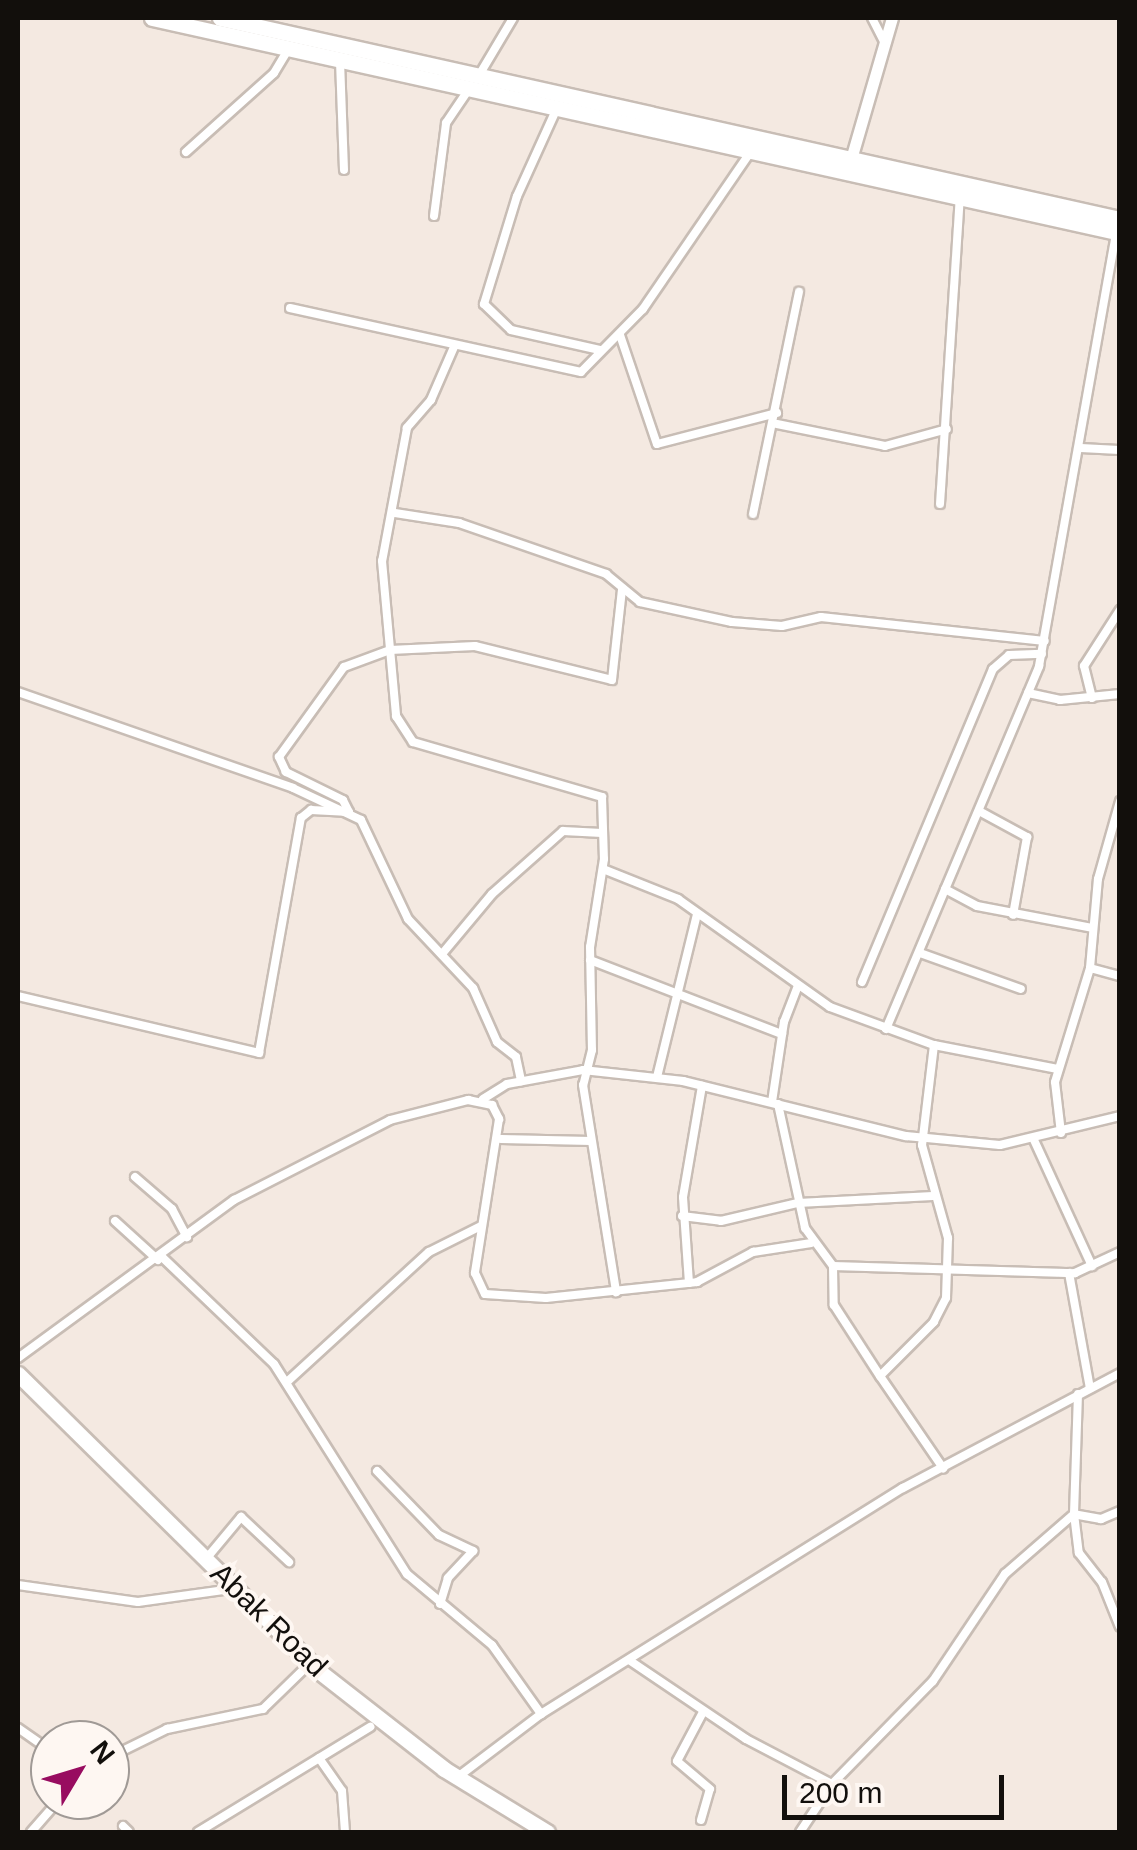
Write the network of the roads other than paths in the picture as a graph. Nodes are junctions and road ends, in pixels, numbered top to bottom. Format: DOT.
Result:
graph roads {
  1 [pos="152,18"];
  2 [pos="228,18"];
  3 [pos="872,18"];
  4 [pos="892,18"];
  5 [pos="508,20"];
  6 [pos="884,42"];
  7 [pos="288,50"];
  8 [pos="340,61"];
  9 [pos="473,83"];
  10 [pos="557,108"];
  11 [pos="752,150"];
  12 [pos="186,152"];
  13 [pos="851,159"];
  14 [pos="344,170"];
  15 [pos="961,191"];
  16 [pos="434,216"];
  17 [pos="1118,228"];
  18 [pos="798,292"];
  19 [pos="290,308"];
  20 [pos="620,334"];
  21 [pos="454,347"];
  22 [pos="600,350"];
  23 [pos="777,413"];
  24 [pos="777,424"];
  25 [pos="947,429"];
  26 [pos="1080,448"];
  27 [pos="1120,450"];
  28 [pos="940,504"];
  29 [pos="395,513"];
  30 [pos="753,514"];
  31 [pos="622,589"];
  32 [pos="1120,610"];
  33 [pos="1045,641"];
  34 [pos="390,650"];
  35 [pos="1042,654"];
  36 [pos="18,692"];
  37 [pos="1028,693"];
  38 [pos="1120,694"];
  39 [pos="1092,698"];
  40 [pos="1120,801"];
  41 [pos="978,811"];
  42 [pos="349,812"];
  43 [pos="602,833"];
  44 [pos="603,869"];
  45 [pos="945,889"];
  46 [pos="697,914"];
  47 [pos="1012,914"];
  48 [pos="1092,928"];
  49 [pos="920,952"];
  50 [pos="442,954"];
  51 [pos="590,960"];
  52 [pos="1090,968"];
  53 [pos="1120,976"];
  54 [pos="862,982"];
  55 [pos="798,986"];
  56 [pos="1021,989"];
  57 [pos="676,991"];
  58 [pos="18,996"];
  59 [pos="886,1029"];
  60 [pos="782,1034"];
  61 [pos="934,1045"];
  62 [pos="1058,1069"];
  63 [pos="590,1070"];
  64 [pos="657,1077"];
  65 [pos="520,1081"];
  66 [pos="702,1086"];
  67 [pos="483,1099"];
  68 [pos="775,1103"];
  69 [pos="1120,1116"];
  70 [pos="1061,1133"];
  71 [pos="922,1135"];
  72 [pos="501,1139"];
  73 [pos="590,1140"];
  74 [pos="1034,1140"];
  75 [pos="135,1177"];
  76 [pos="933,1196"];
  77 [pos="798,1203"];
  78 [pos="682,1216"];
  79 [pos="115,1222"];
  80 [pos="480,1226"];
  81 [pos="187,1236"];
  82 [pos="811,1243"];
  83 [pos="1120,1252"];
  84 [pos="160,1258"];
  85 [pos="833,1266"];
  86 [pos="1092,1266"];
  87 [pos="950,1267"];
  88 [pos="1069,1273"];
  89 [pos="689,1282"];
  90 [pos="616,1292"];
  91 [pos="18,1358"];
  92 [pos="1120,1373"];
  93 [pos="18,1374"];
  94 [pos="880,1376"];
  95 [pos="288,1381"];
  96 [pos="18,1386"];
  97 [pos="1090,1388"];
  98 [pos="1078,1394"];
  99 [pos="943,1468"];
  100 [pos="377,1471"];
  101 [pos="1120,1511"];
  102 [pos="1074,1514"];
  103 [pos="204,1562"];
  104 [pos="289,1562"];
  105 [pos="18,1585"];
  106 [pos="225,1590"];
  107 [pos="440,1604"];
  108 [pos="1120,1626"];
  109 [pos="630,1660"];
  110 [pos="304,1668"];
  111 [pos="704,1712"];
  112 [pos="541,1714"];
  113 [pos="370,1727"];
  114 [pos="130,1747"];
  115 [pos="319,1758"];
  116 [pos="458,1777"];
  117 [pos="832,1784"];
  118 [pos="701,1820"];
  119 [pos="198,1832"];
  120 [pos="345,1832"];
  121 [pos="530,1832"];
  122 [pos="548,1832"];
  123 [pos="800,1832"];
  1 -- 7 [label="highway"];
  2 -- 9 [label="highway"];
  3 -- 6 [label="street"];
  4 -- 6 [label="street"];
  5 -- 9 [label="street"];
  6 -- 13 [label="street"];
  7 -- 8 [label="highway"];
  7 -- 12 [label="street"];
  8 -- 9 [label="highway"];
  8 -- 14 [label="street"];
  9 -- 10 [label="highway"];
  9 -- 13 [label="highway"];
  9 -- 16 [label="street"];
  10 -- 11 [label="highway"];
  10 -- 22 [label="street"];
  11 -- 15 [label="highway"];
  11 -- 20 [label="street"];
  13 -- 15 [label="highway"];
  15 -- 17 [label="highway"];
  15 -- 25 [label="street"];
  17 -- 26 [label="street"];
  18 -- 23 [label="street"];
  19 -- 21 [label="street"];
  20 -- 22 [label="street"];
  20 -- 23 [label="street"];
  21 -- 22 [label="street"];
  21 -- 29 [label="street"];
  23 -- 24 [label="street"];
  24 -- 25 [label="street"];
  24 -- 30 [label="street"];
  25 -- 28 [label="street"];
  26 -- 27 [label="street"];
  26 -- 33 [label="street"];
  29 -- 31 [label="street"];
  29 -- 34 [label="street"];
  31 -- 33 [label="street"];
  31 -- 34 [label="street"];
  32 -- 39 [label="street"];
  33 -- 35 [label="street"];
  34 -- 42 [label="street"];
  34 -- 43 [label="street"];
  35 -- 37 [label="street"];
  35 -- 54 [label="street"];
  36 -- 42 [label="street"];
  37 -- 39 [label="street"];
  37 -- 41 [label="street"];
  38 -- 39 [label="street"];
  40 -- 48 [label="street"];
  41 -- 45 [label="street"];
  41 -- 47 [label="street"];
  42 -- 50 [label="street"];
  42 -- 58 [label="street"];
  43 -- 44 [label="street"];
  43 -- 50 [label="street"];
  44 -- 46 [label="street"];
  44 -- 51 [label="street"];
  45 -- 47 [label="street"];
  45 -- 49 [label="street"];
  46 -- 55 [label="street"];
  46 -- 57 [label="street"];
  47 -- 48 [label="street"];
  48 -- 52 [label="street"];
  49 -- 56 [label="street"];
  49 -- 59 [label="street"];
  50 -- 65 [label="street"];
  51 -- 57 [label="street"];
  51 -- 63 [label="street"];
  52 -- 53 [label="street"];
  52 -- 62 [label="street"];
  55 -- 59 [label="street"];
  55 -- 60 [label="street"];
  57 -- 60 [label="street"];
  57 -- 64 [label="street"];
  59 -- 61 [label="street"];
  60 -- 68 [label="street"];
  61 -- 62 [label="street"];
  61 -- 71 [label="street"];
  62 -- 70 [label="street"];
  63 -- 64 [label="street"];
  63 -- 65 [label="street"];
  63 -- 73 [label="street"];
  64 -- 66 [label="street"];
  65 -- 67 [label="street"];
  66 -- 68 [label="street"];
  66 -- 78 [label="street"];
  67 -- 72 [label="street"];
  67 -- 81 [label="street"];
  68 -- 71 [label="street"];
  68 -- 77 [label="street"];
  69 -- 70 [label="street"];
  70 -- 74 [label="street"];
  71 -- 74 [label="street"];
  71 -- 76 [label="street"];
  72 -- 73 [label="street"];
  72 -- 80 [label="street"];
  73 -- 90 [label="street"];
  74 -- 86 [label="street"];
  75 -- 81 [label="street"];
  76 -- 77 [label="street"];
  76 -- 87 [label="street"];
  77 -- 78 [label="street"];
  77 -- 82 [label="street"];
  78 -- 89 [label="street"];
  79 -- 84 [label="street"];
  80 -- 90 [label="street"];
  80 -- 95 [label="street"];
  81 -- 84 [label="street"];
  82 -- 85 [label="street"];
  82 -- 89 [label="street"];
  83 -- 86 [label="street"];
  84 -- 91 [label="street"];
  84 -- 95 [label="street"];
  85 -- 87 [label="street"];
  85 -- 94 [label="street"];
  86 -- 88 [label="street"];
  87 -- 88 [label="street"];
  87 -- 94 [label="street"];
  88 -- 97 [label="street"];
  89 -- 90 [label="street"];
  92 -- 97 [label="street"];
  93 -- 103 [label="highway, Abak Road"];
  94 -- 99 [label="street"];
  95 -- 107 [label="street"];
  96 -- 103 [label="highway, Abak Road"];
  97 -- 98 [label="street"];
  98 -- 99 [label="street"];
  98 -- 102 [label="street"];
  99 -- 109 [label="street"];
  100 -- 107 [label="street"];
  101 -- 102 [label="street"];
  102 -- 108 [label="street"];
  102 -- 117 [label="street"];
  103 -- 104 [label="street"];
  103 -- 106 [label="highway, Abak Road"];
  103 -- 116 [label="highway, Abak Road"];
  105 -- 106 [label="street"];
  106 -- 110 [label="highway, Abak Road"];
  107 -- 112 [label="street"];
  109 -- 111 [label="street"];
  109 -- 112 [label="street"];
  110 -- 113 [label="highway, Abak Road"];
  110 -- 114 [label="street"];
  111 -- 117 [label="street"];
  111 -- 118 [label="street"];
  112 -- 116 [label="street"];
  113 -- 115 [label="street"];
  113 -- 121 [label="highway, Abak Road"];
  115 -- 119 [label="street"];
  115 -- 120 [label="street"];
  116 -- 122 [label="highway, Abak Road"];
  117 -- 123 [label="street"];
}
